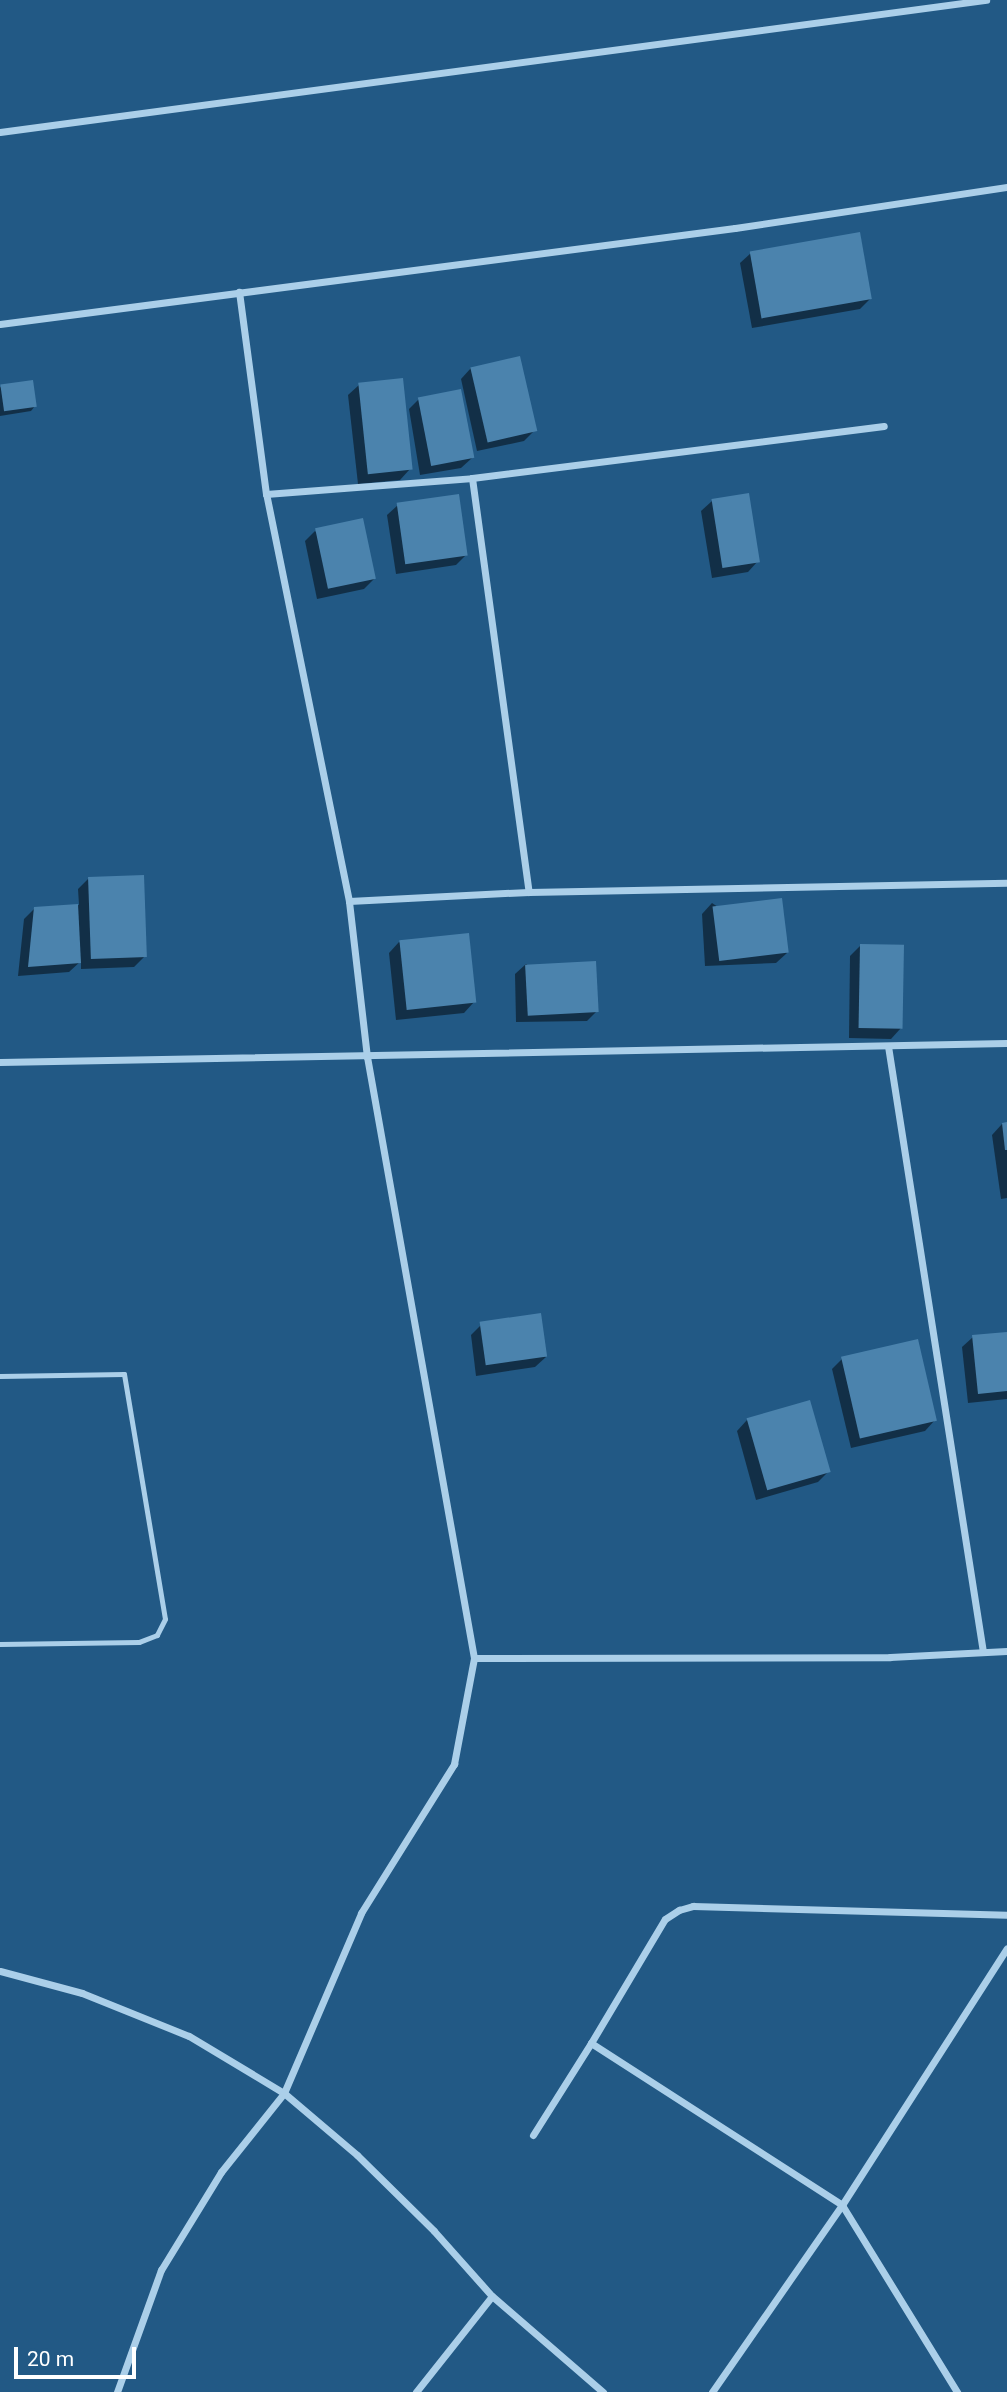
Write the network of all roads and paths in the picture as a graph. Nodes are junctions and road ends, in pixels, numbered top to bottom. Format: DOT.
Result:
graph roads {
  1 [pos="986,0"];
  2 [pos="0,132"];
  3 [pos="1007,187"];
  4 [pos="239,292"];
  5 [pos="0,324"];
  6 [pos="884,426"];
  7 [pos="472,478"];
  8 [pos="266,494"];
  9 [pos="1007,883"];
  10 [pos="529,892"];
  11 [pos="349,901"];
  12 [pos="1007,1042"];
  13 [pos="888,1046"];
  14 [pos="368,1057"];
  15 [pos="0,1062"];
  16 [pos="0,1376"];
  17 [pos="0,1644"];
  18 [pos="1007,1651"];
  19 [pos="983,1652"];
  20 [pos="474,1658"];
  21 [pos="1007,1915"];
  22 [pos="1007,1948"];
  23 [pos="0,1971"];
  24 [pos="591,2043"];
  25 [pos="284,2093"];
  26 [pos="533,2135"];
  27 [pos="842,2205"];
  28 [pos="492,2296"];
  29 [pos="117,2392"];
  30 [pos="416,2392"];
  31 [pos="603,2392"];
  32 [pos="712,2392"];
  33 [pos="957,2392"];
  1 -- 2 [label="street"];
  3 -- 4 [label="street"];
  4 -- 5 [label="street"];
  4 -- 8 [label="street"];
  6 -- 7 [label="street"];
  7 -- 8 [label="street"];
  7 -- 10 [label="street"];
  8 -- 11 [label="street"];
  9 -- 10 [label="street"];
  10 -- 11 [label="street"];
  11 -- 14 [label="street"];
  12 -- 13 [label="street"];
  13 -- 14 [label="street"];
  13 -- 19 [label="street"];
  14 -- 15 [label="street"];
  14 -- 20 [label="street"];
  16 -- 17 [label="lane"];
  18 -- 19 [label="street"];
  19 -- 20 [label="street"];
  20 -- 25 [label="street"];
  21 -- 24 [label="street"];
  22 -- 27 [label="street"];
  23 -- 25 [label="street"];
  24 -- 26 [label="street"];
  24 -- 27 [label="street"];
  25 -- 28 [label="street"];
  25 -- 29 [label="street"];
  27 -- 32 [label="street"];
  27 -- 33 [label="street"];
  28 -- 30 [label="street"];
  28 -- 31 [label="street"];
}
